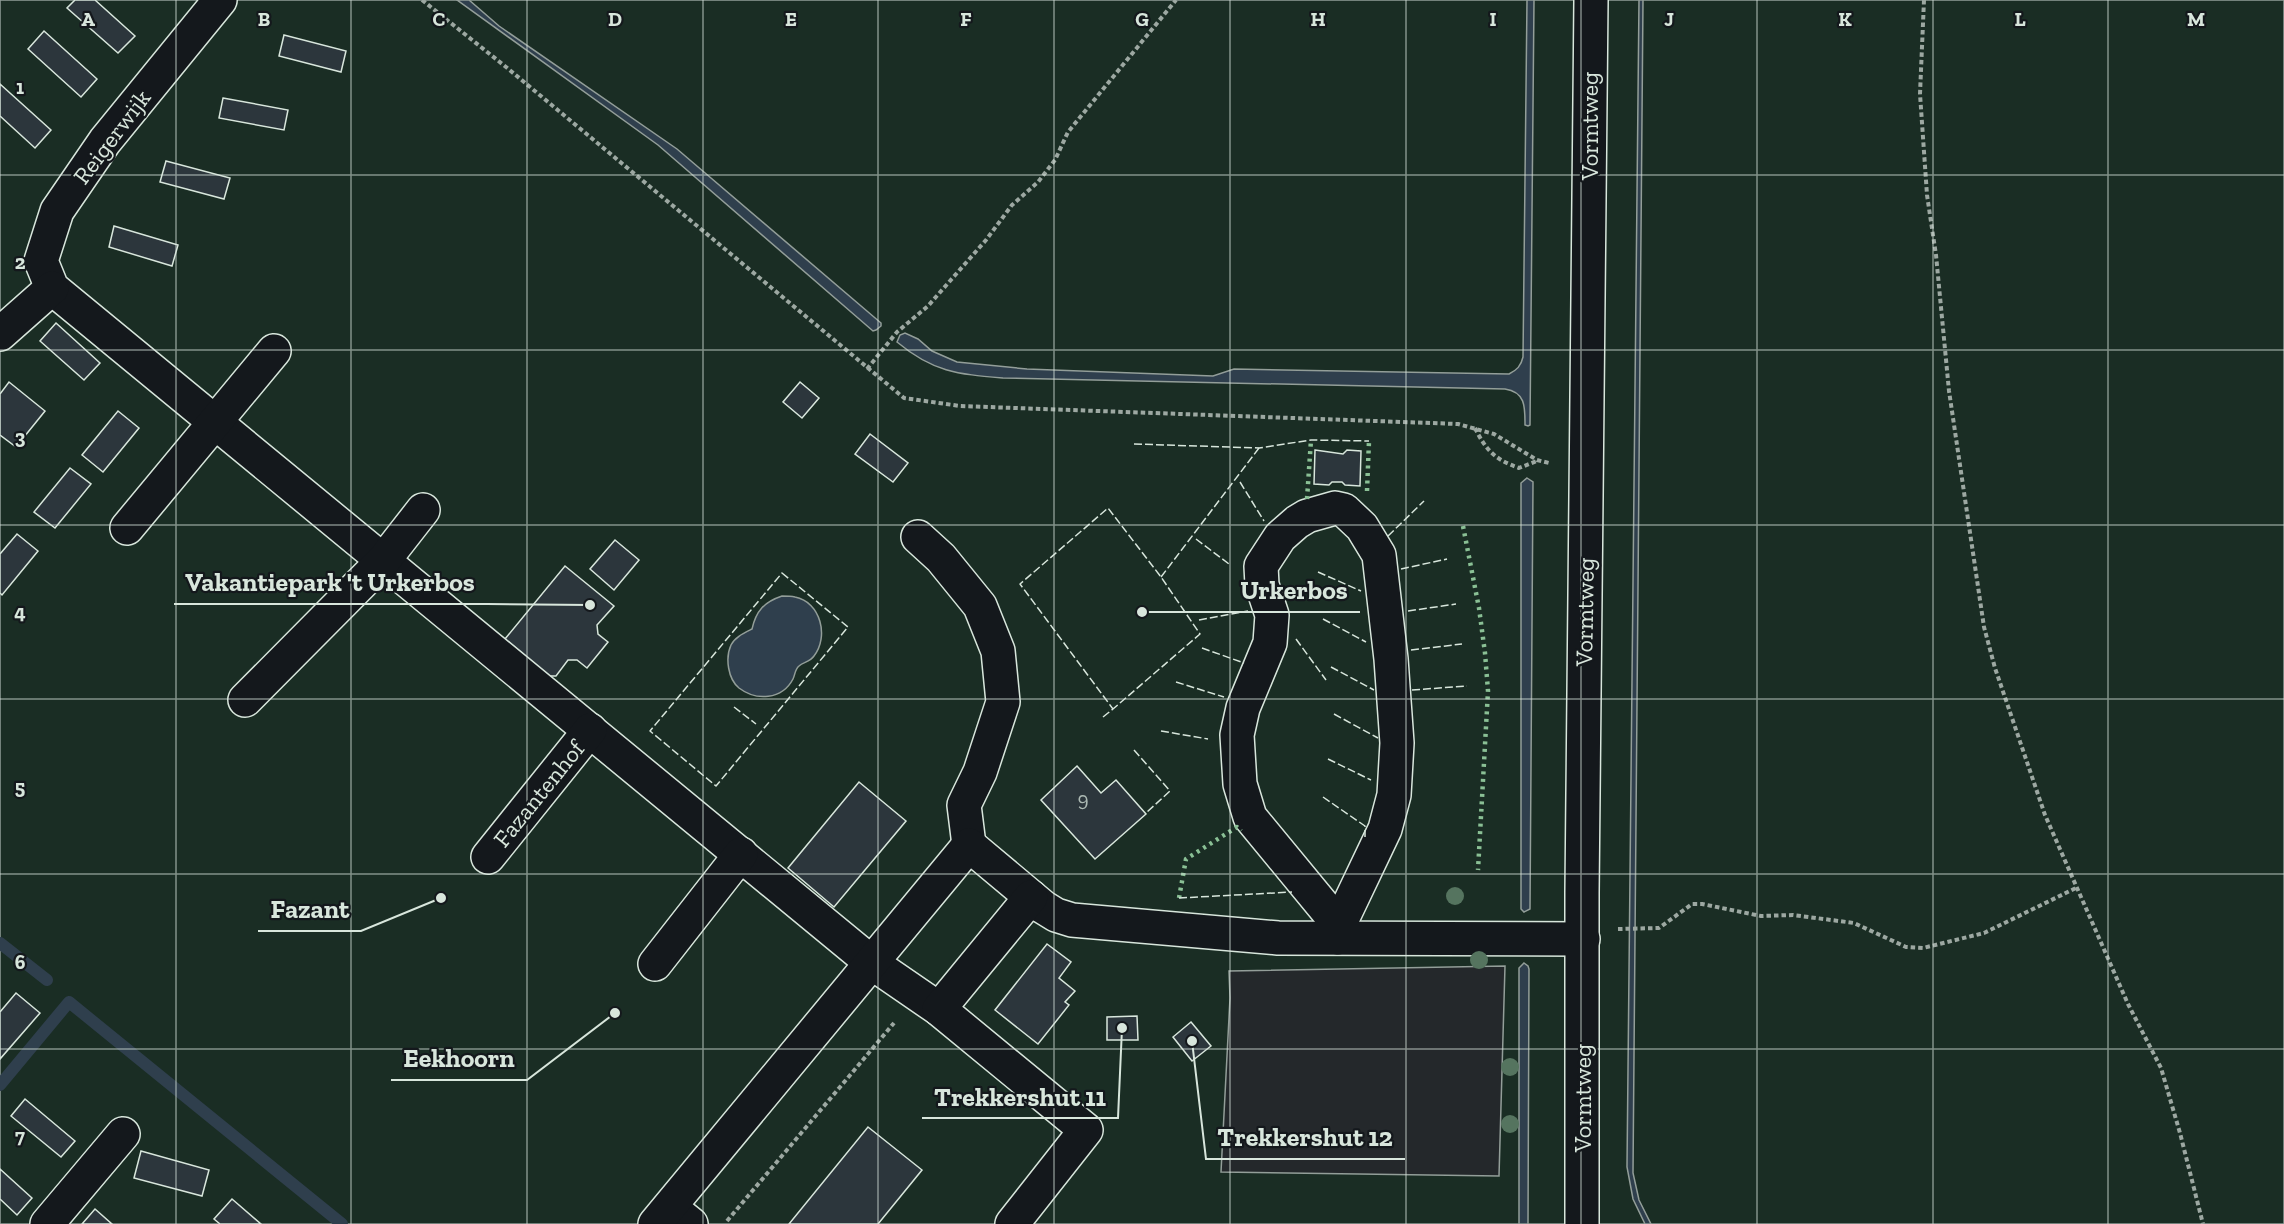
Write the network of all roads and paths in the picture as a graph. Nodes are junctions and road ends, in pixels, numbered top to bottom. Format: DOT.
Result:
graph roads {
  1 [pos="220,0"];
  2 [pos="422,0"];
  3 [pos="1176,0"];
  4 [pos="1591,0"];
  5 [pos="1924,0"];
  6 [pos="52,288"];
  7 [pos="0,334"];
  8 [pos="274,351"];
  9 [pos="867,369"];
  10 [pos="215,422"];
  11 [pos="1475,428"];
  12 [pos="1537,460"];
  13 [pos="1546,463"];
  14 [pos="423,510"];
  15 [pos="127,528"];
  16 [pos="918,537"];
  17 [pos="384,560"];
  18 [pos="245,700"];
  19 [pos="590,730"];
  20 [pos="969,844"];
  21 [pos="741,854"];
  22 [pos="488,857"];
  23 [pos="2078,888"];
  24 [pos="1031,897"];
  25 [pos="1618,929"];
  26 [pos="1339,932"];
  27 [pos="1583,939"];
  28 [pos="872,963"];
  29 [pos="655,964"];
  30 [pos="929,1002"];
  31 [pos="123,1134"];
  32 [pos="672,1218"];
  33 [pos="47,1224"];
  34 [pos="725,1224"];
  35 [pos="1012,1224"];
  36 [pos="1582,1224"];
  37 [pos="2203,1224"];
  1 -- 6 [label="street, Reigerwijk"];
  2 -- 9 [label="path"];
  3 -- 9 [label="path"];
  4 -- 27 [label="street, Vormtweg"];
  5 -- 23 [label="path"];
  6 -- 7 [label="street"];
  6 -- 10 [label="street, Reigerwijk"];
  8 -- 10 [label="street"];
  9 -- 11 [label="path"];
  10 -- 15 [label="street"];
  10 -- 17 [label="street, Reigerwijk"];
  11 -- 12 [label="path"];
  11 -- 12 [label="path"];
  12 -- 13 [label="path"];
  14 -- 17 [label="street"];
  16 -- 20 [label="street"];
  17 -- 18 [label="street"];
  17 -- 19 [label="street, Reigerwijk"];
  19 -- 21 [label="street, Reigerwijk"];
  19 -- 22 [label="street, Fazantenhof"];
  20 -- 24 [label="street"];
  20 -- 28 [label="street"];
  21 -- 28 [label="street, Reigerwijk"];
  21 -- 29 [label="street"];
  23 -- 25 [label="path"];
  23 -- 37 [label="path"];
  24 -- 26 [label="street"];
  24 -- 30 [label="street"];
  26 -- 26 [label="street"];
  26 -- 27 [label="street"];
  27 -- 36 [label="street, Vormtweg"];
  28 -- 30 [label="street, Reigerwijk"];
  28 -- 32 [label="street"];
  30 -- 34 [label="path"];
  30 -- 35 [label="street, Reigerwijk"];
  31 -- 33 [label="street"];
}
